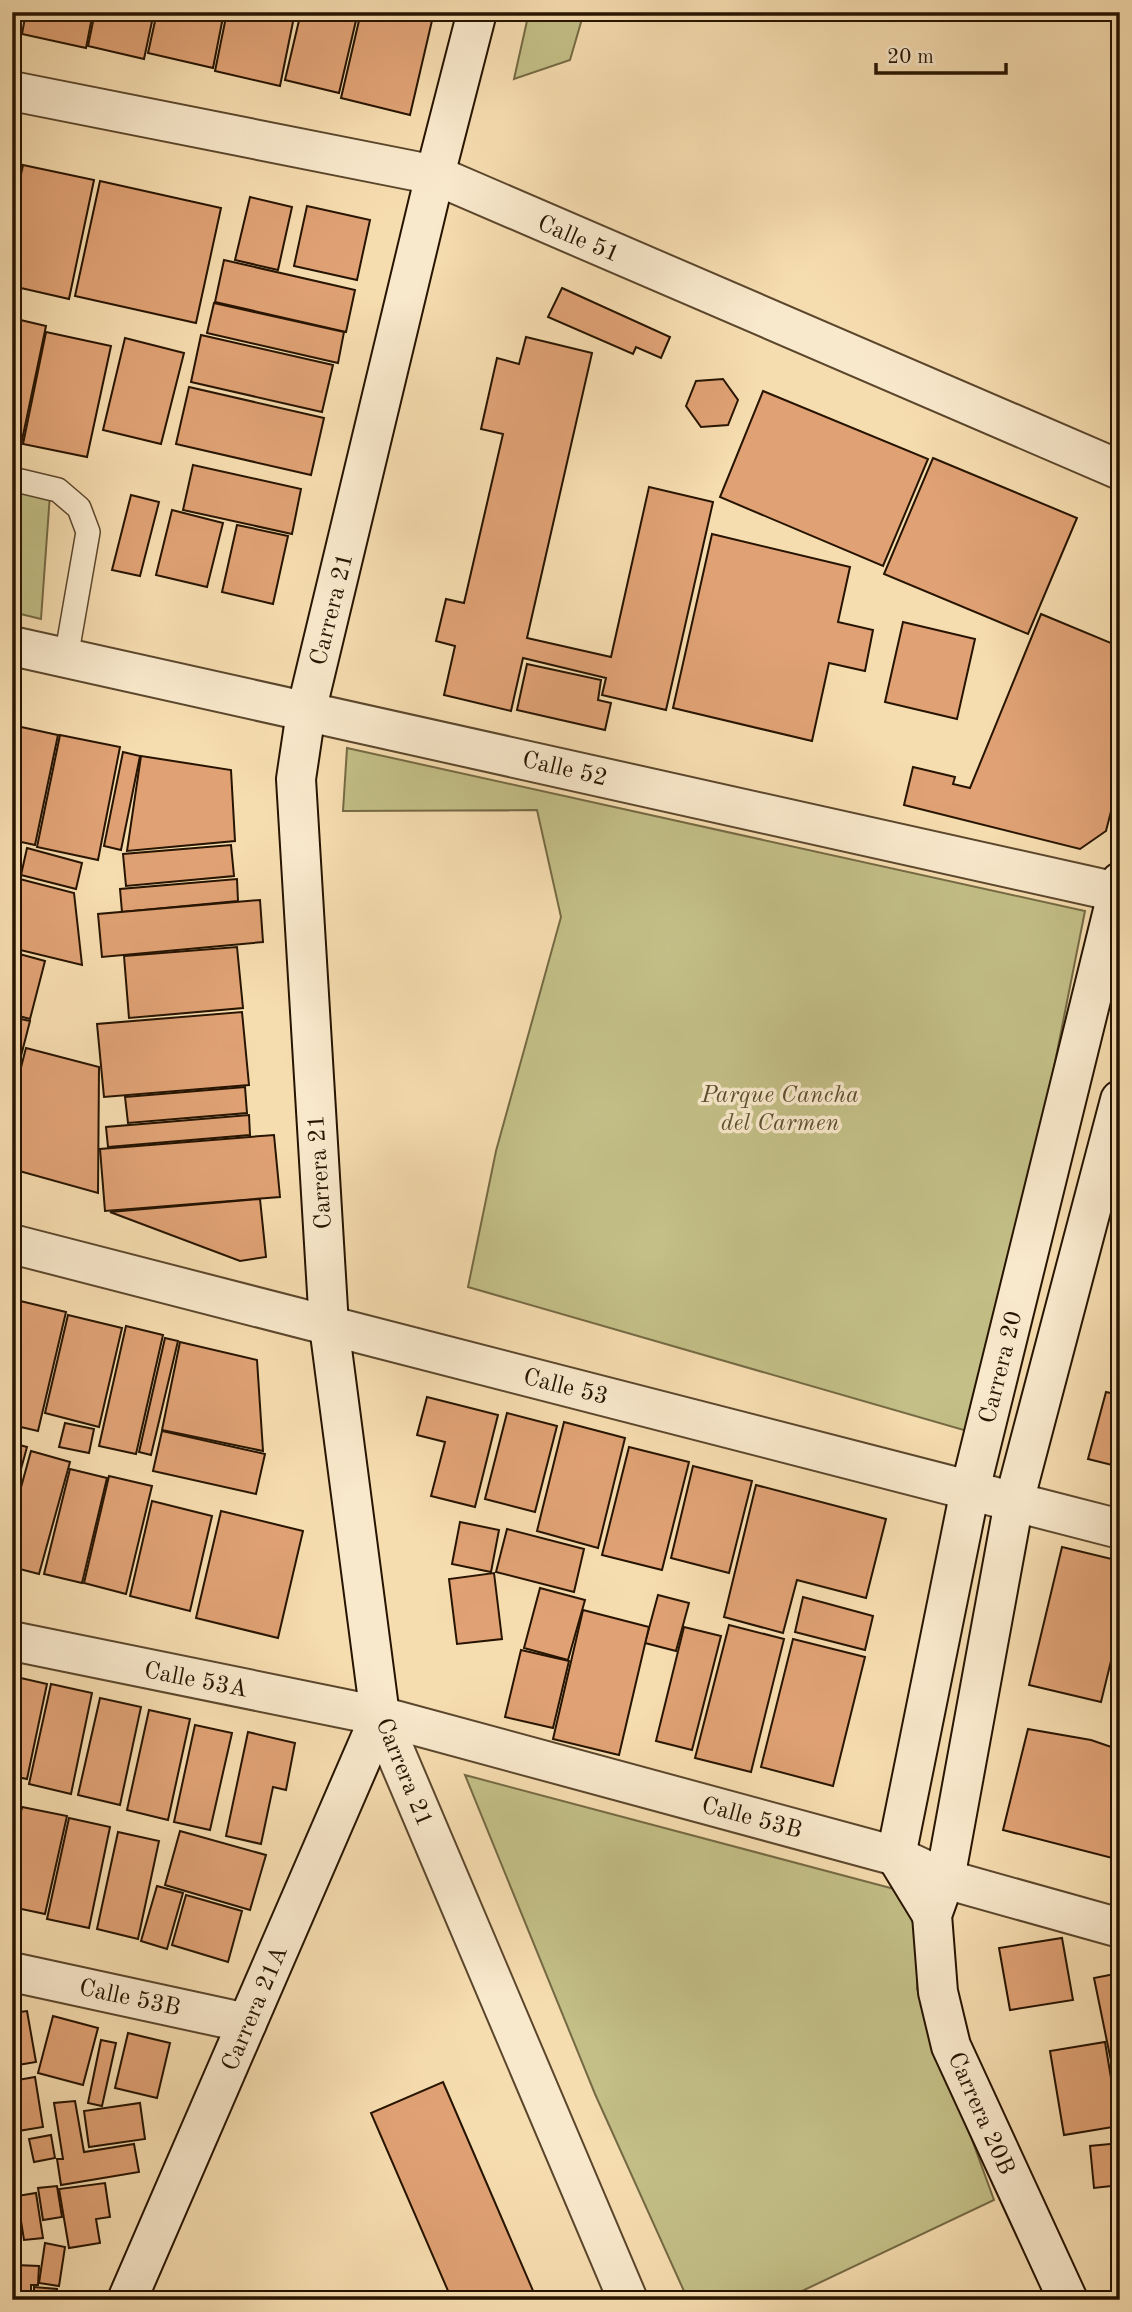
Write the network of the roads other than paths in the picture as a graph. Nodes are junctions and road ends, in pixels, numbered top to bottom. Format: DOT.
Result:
graph roads {
  1 [pos="477,12"];
  2 [pos="12,91"];
  3 [pos="435,175"];
  4 [pos="1120,470"];
  5 [pos="12,479"];
  6 [pos="12,646"];
  7 [pos="66,657"];
  8 [pos="306,712"];
  9 [pos="1118,887"];
  10 [pos="1120,1100"];
  11 [pos="12,1244"];
  12 [pos="329,1326"];
  13 [pos="970,1490"];
  14 [pos="1014,1502"];
  15 [pos="1120,1529"];
  16 [pos="12,1641"];
  17 [pos="380,1716"];
  18 [pos="896,1856"];
  19 [pos="945,1879"];
  20 [pos="933,1915"];
  21 [pos="1120,1928"];
  22 [pos="12,1972"];
  23 [pos="247,2023"];
  24 [pos="127,2300"];
  25 [pos="628,2300"];
  26 [pos="1068,2300"];
  1 -- 3 [label="street, Carrera 21"];
  2 -- 3 [label="street, Calle 51"];
  3 -- 4 [label="street, Calle 51"];
  3 -- 8 [label="street, Carrera 21"];
  5 -- 7 [label="lane"];
  6 -- 7 [label="street, Calle 52"];
  7 -- 8 [label="street, Calle 52"];
  8 -- 9 [label="street, Calle 52"];
  8 -- 12 [label="street, Carrera 21"];
  9 -- 13 [label="street, Carrera 20"];
  10 -- 14 [label="street, Carrera 20"];
  11 -- 12 [label="street, Calle 53"];
  12 -- 13 [label="street, Calle 53"];
  12 -- 17 [label="street, Carrera 21"];
  13 -- 14 [label="street, Calle 53"];
  13 -- 18 [label="street, Carrera 20"];
  14 -- 15 [label="street, Calle 53"];
  14 -- 19 [label="street, Carrera 20"];
  16 -- 17 [label="street, Calle 53A"];
  17 -- 18 [label="street, Calle 53B"];
  17 -- 23 [label="street, Carrera 21A"];
  17 -- 25 [label="street, Carrera 21"];
  18 -- 19 [label="street, Calle 53B"];
  18 -- 20 [label="street, Carrera 20B"];
  19 -- 20 [label="street, Carrera 20B"];
  19 -- 21 [label="street, Calle 53B"];
  20 -- 26 [label="street, Carrera 20B"];
  22 -- 23 [label="street, Calle 53B"];
  23 -- 24 [label="street, Carrera 21A"];
}
